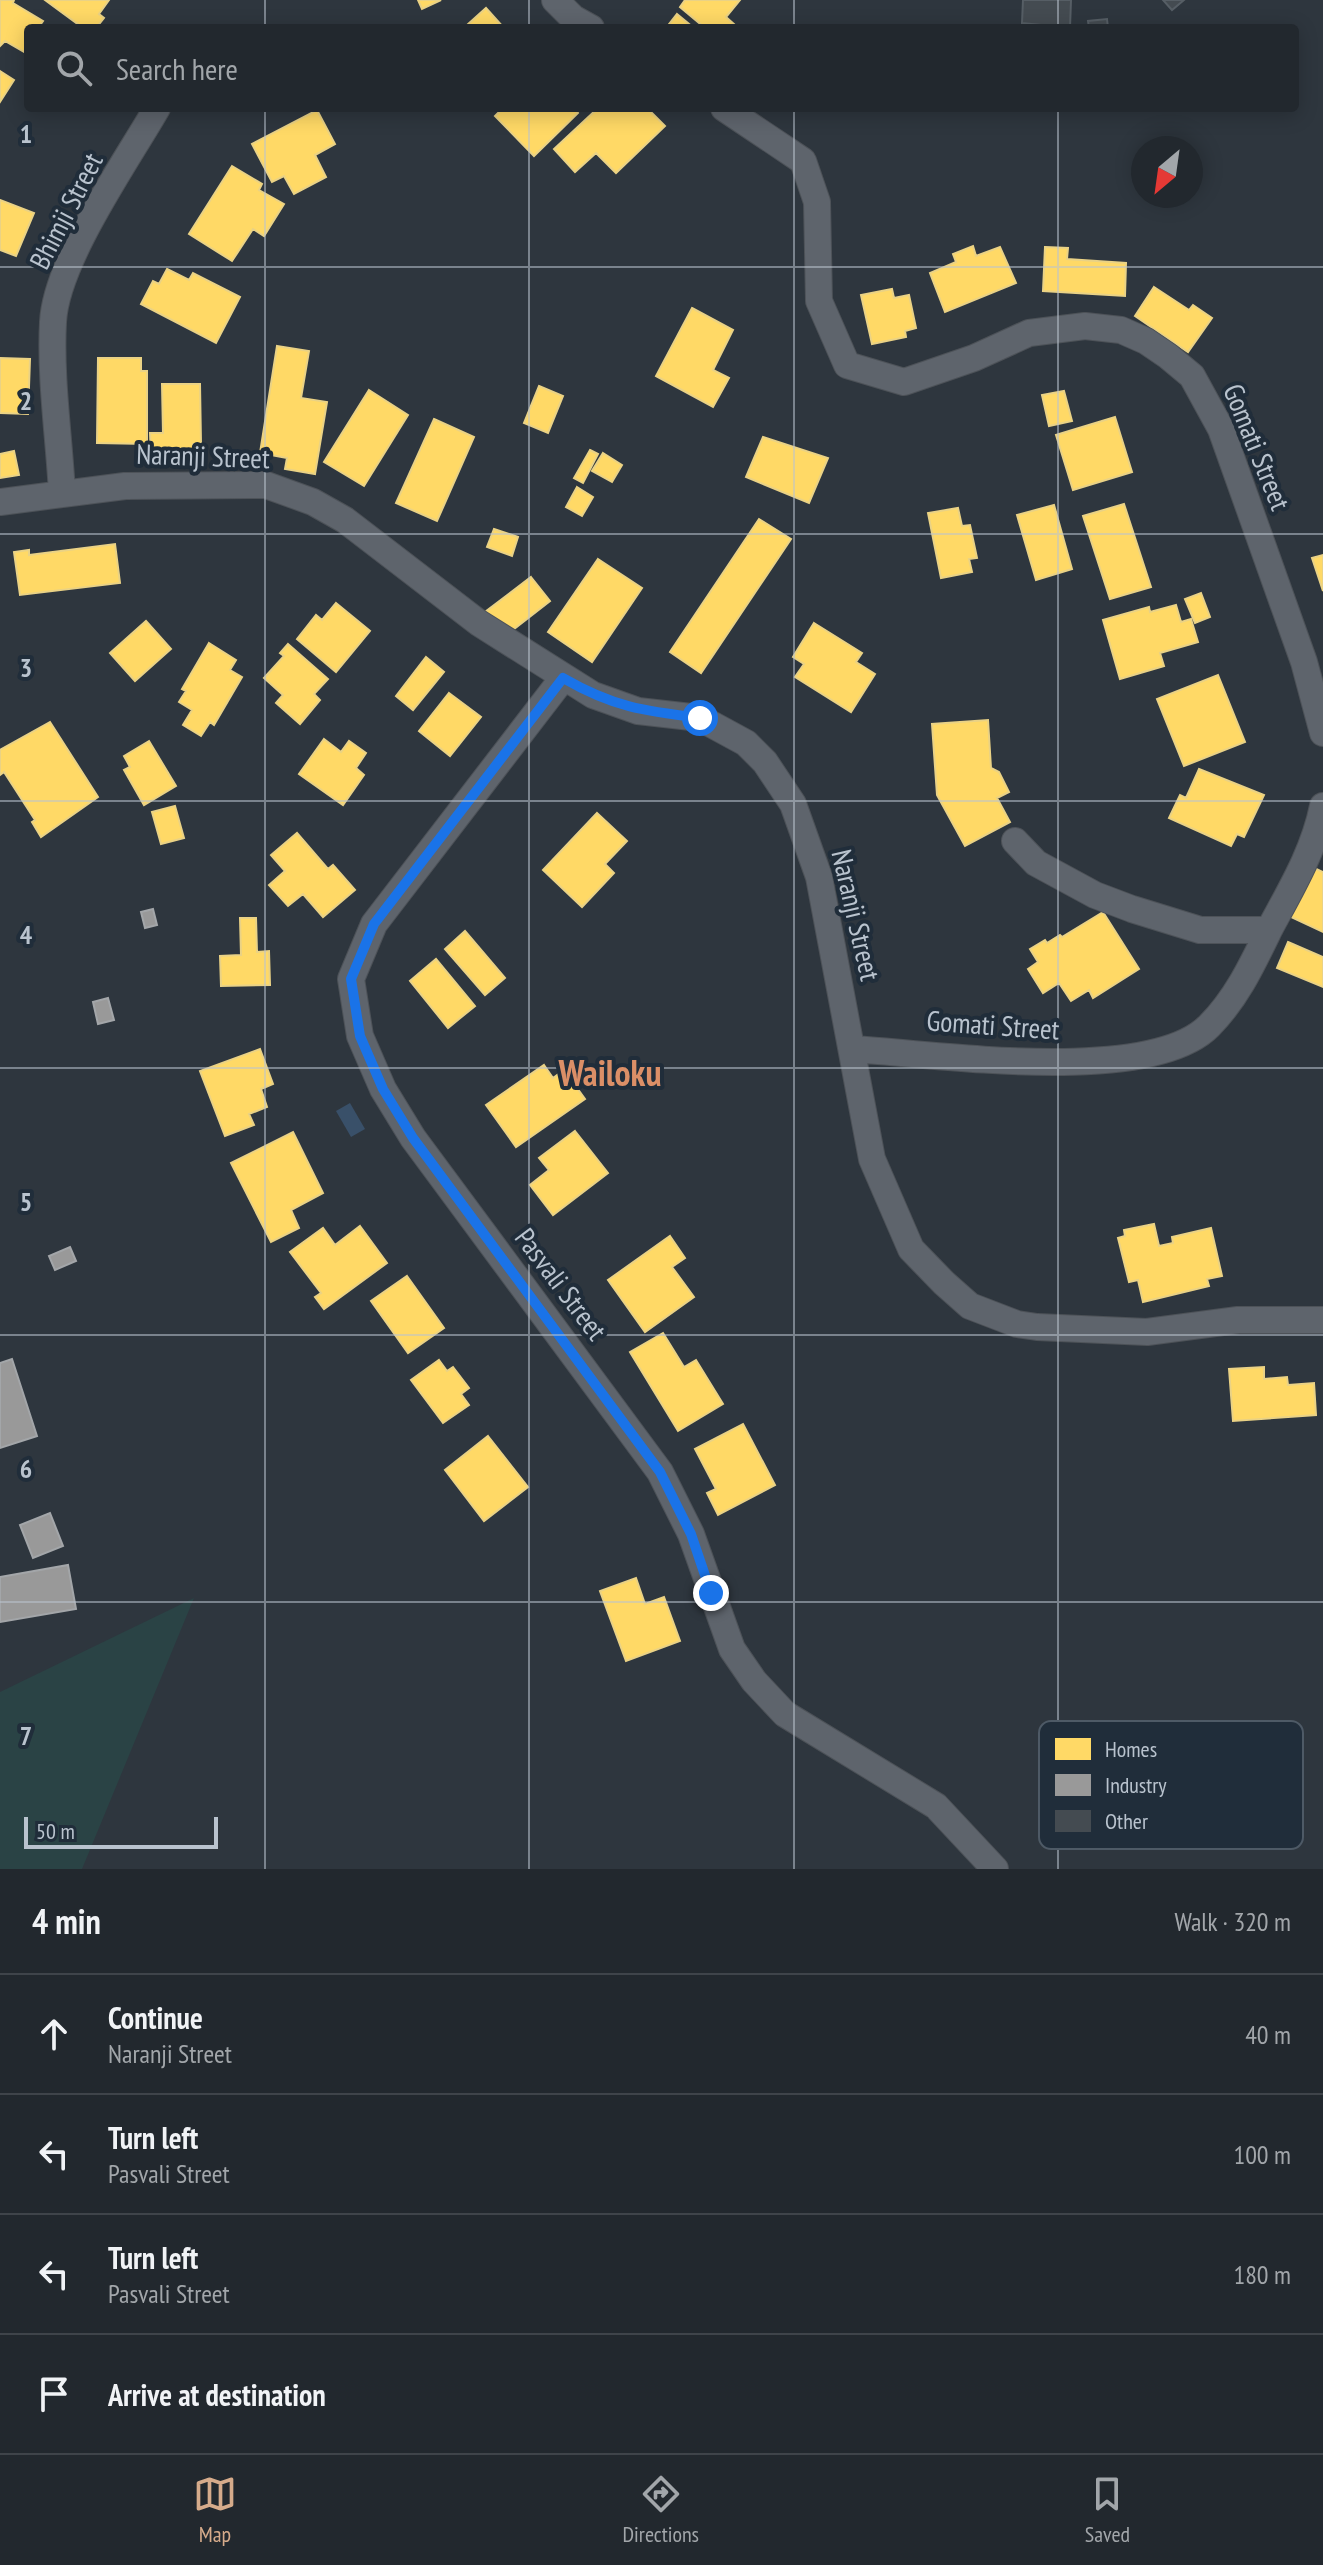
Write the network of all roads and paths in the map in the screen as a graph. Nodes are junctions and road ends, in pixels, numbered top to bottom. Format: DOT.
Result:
graph roads {
  1 [pos="555,0"];
  2 [pos="586,24"];
  3 [pos="155,112"];
  4 [pos="730,112"];
  5 [pos="62,493"];
  6 [pos="0,502"];
  7 [pos="563,678"];
  8 [pos="1323,733"];
  9 [pos="1323,806"];
  10 [pos="1015,841"];
  11 [pos="1269,930"];
  12 [pos="853,1049"];
  13 [pos="1323,1320"];
  14 [pos="995,1869"];
  1 -- 2 [label="street"];
  3 -- 5 [label="street, Bhimji Street"];
  4 -- 8 [label="street, Gomati Street"];
  5 -- 6 [label="street, Naranji Street"];
  5 -- 7 [label="street, Naranji Street"];
  7 -- 12 [label="street, Naranji Street"];
  7 -- 14 [label="street, Pasvali Street"];
  9 -- 11 [label="street, Gomati Street"];
  10 -- 11 [label="street"];
  11 -- 12 [label="street, Gomati Street"];
  12 -- 13 [label="street, Naranji Street"];
}
